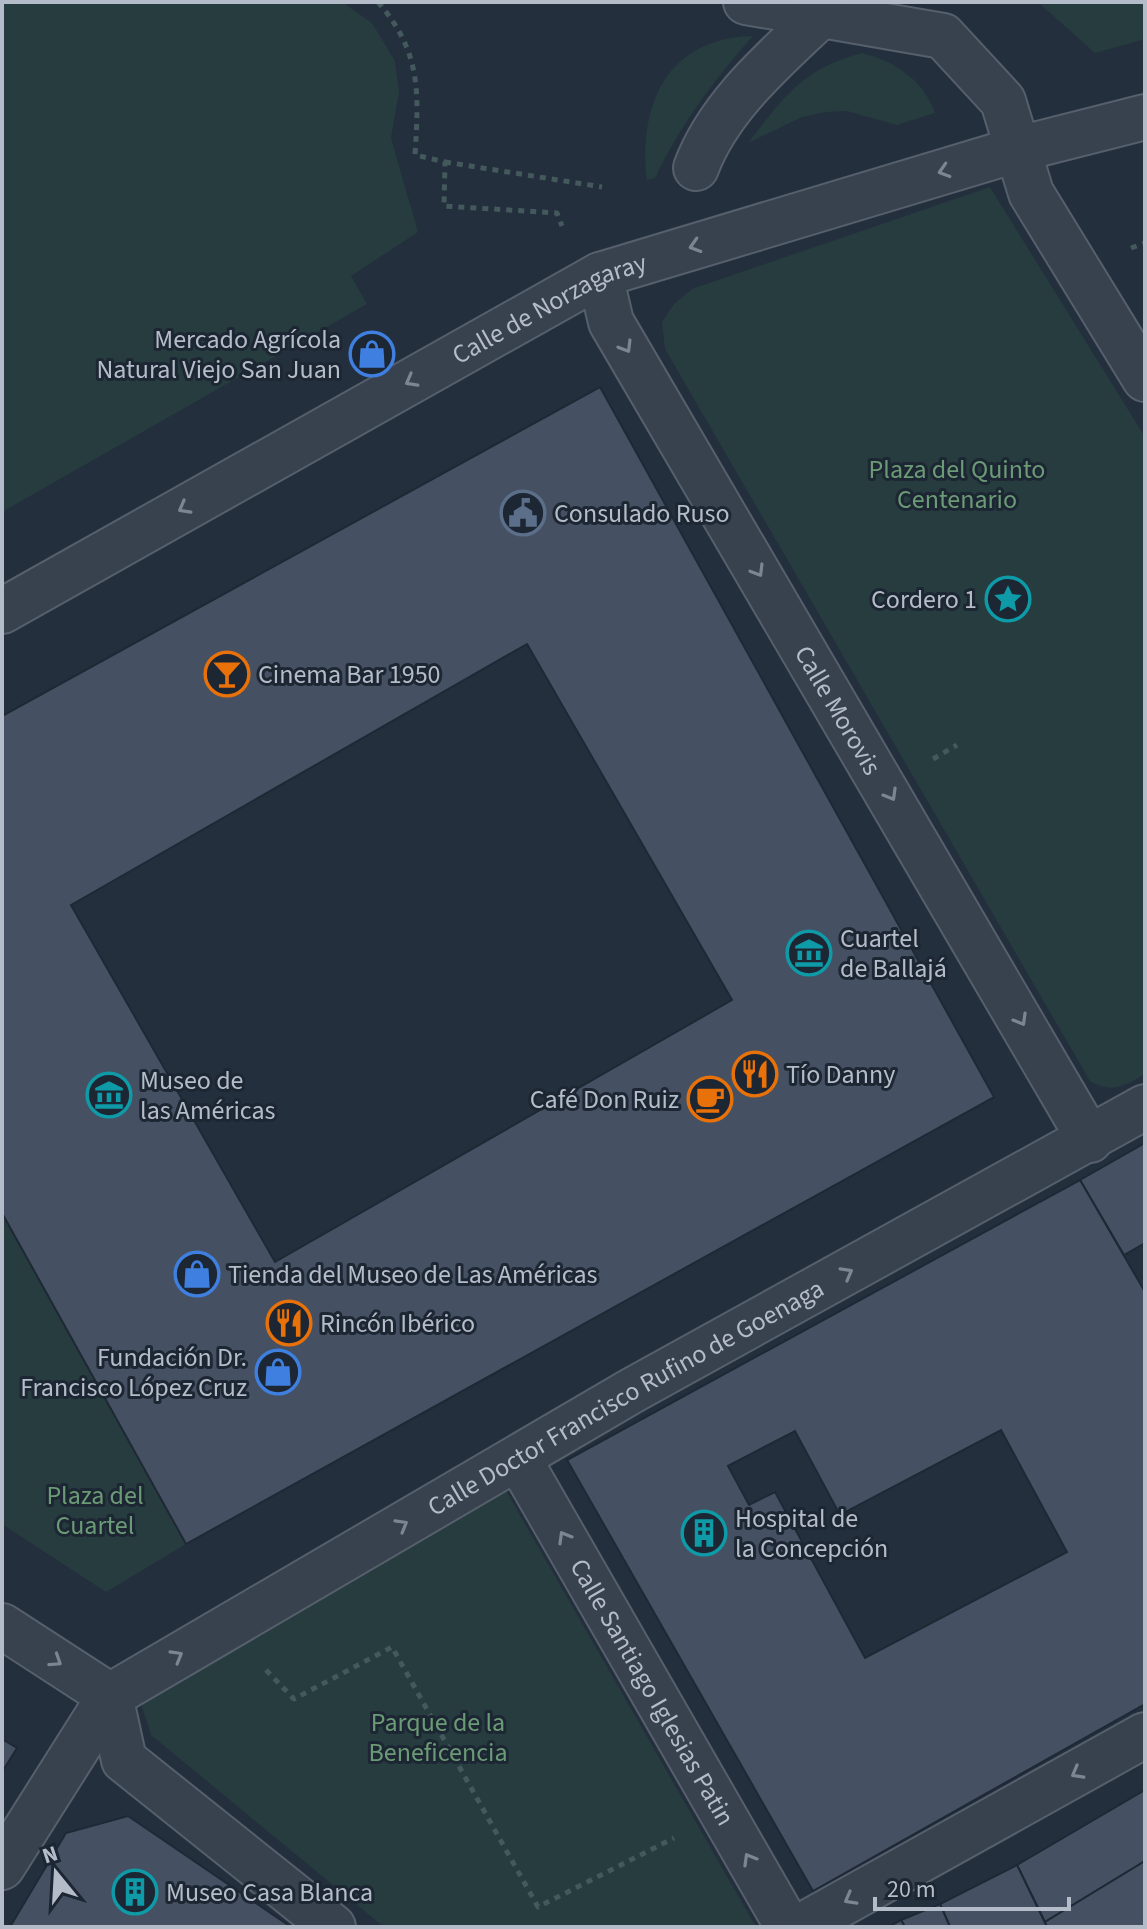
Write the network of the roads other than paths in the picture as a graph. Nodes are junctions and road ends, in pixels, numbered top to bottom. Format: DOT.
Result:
graph roads {
  1 [pos="746,2"];
  2 [pos="821,15"];
  3 [pos="1145,117"];
  4 [pos="1019,149"];
  5 [pos="696,168"];
  6 [pos="600,275"];
  7 [pos="1145,379"];
  8 [pos="2,611"];
  9 [pos="1145,1107"];
  10 [pos="1090,1140"];
  11 [pos="518,1458"];
  12 [pos="2,1626"];
  13 [pos="110,1696"];
  14 [pos="1145,1735"];
  15 [pos="2,1867"];
  16 [pos="333,1927"];
  17 [pos="788,1927"];
  18 [pos="800,1927"];
  1 -- 2 [label="street"];
  2 -- 4 [label="street"];
  2 -- 5 [label="street"];
  3 -- 4 [label="street, Calle de Norzagaray"];
  4 -- 6 [label="street, Calle de Norzagaray, one-way"];
  4 -- 7 [label="street"];
  6 -- 8 [label="street, Calle de Norzagaray, one-way"];
  6 -- 10 [label="street, Calle Morovis, one-way"];
  9 -- 10 [label="street, Calle Doctor Francisco Rufino de Goenaga"];
  11 -- 10 [label="street, Calle Doctor Francisco Rufino de Goenaga, one-way"];
  13 -- 11 [label="street, Calle Doctor Francisco Rufino de Goenaga, one-way"];
  17 -- 11 [label="street, Calle Santiago Iglesias Patin, one-way"];
  12 -- 13 [label="street, one-way"];
  13 -- 15 [label="street"];
  13 -- 16 [label="street"];
  14 -- 18 [label="street, one-way"];
}
